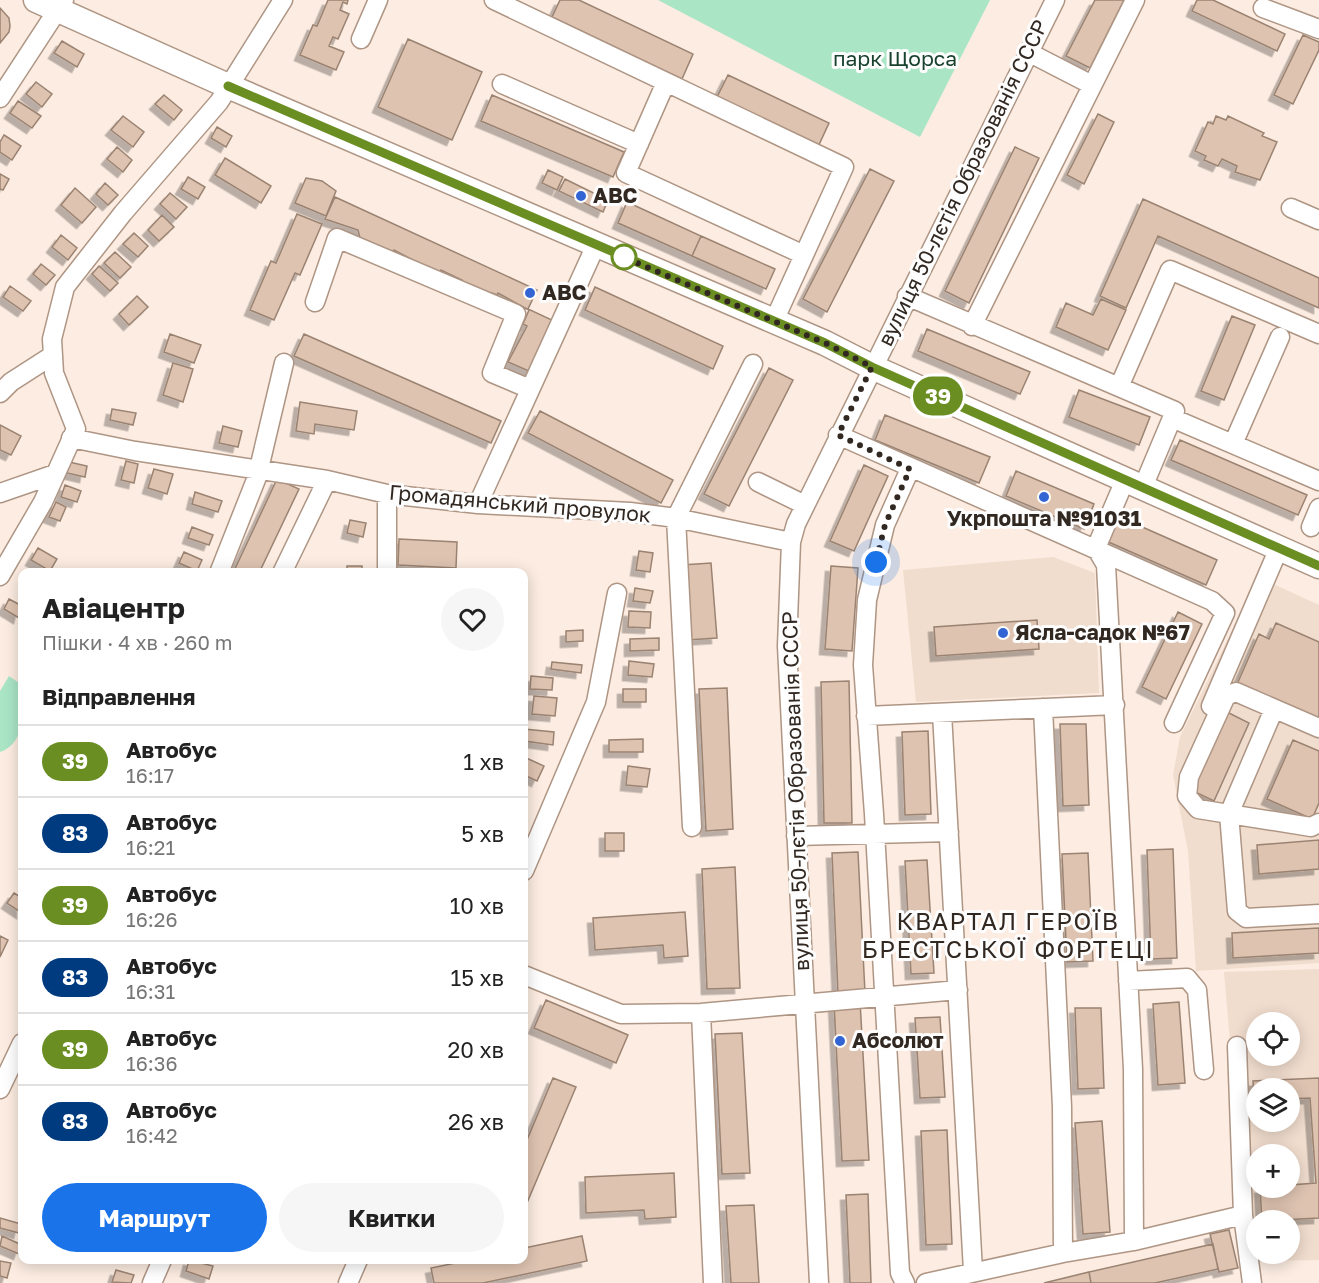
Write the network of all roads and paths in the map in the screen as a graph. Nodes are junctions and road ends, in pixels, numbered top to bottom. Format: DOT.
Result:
graph roads {
  1 [pos="36,0"];
  2 [pos="283,0"];
  3 [pos="378,0"];
  4 [pos="494,0"];
  5 [pos="1055,0"];
  6 [pos="1135,0"];
  7 [pos="61,5"];
  8 [pos="1263,8"];
  9 [pos="1319,29"];
  10 [pos="361,39"];
  11 [pos="1028,52"];
  12 [pos="666,82"];
  13 [pos="502,84"];
  14 [pos="1092,85"];
  15 [pos="228,86"];
  16 [pos="0,98"];
  17 [pos="639,144"];
  18 [pos="1291,208"];
  19 [pos="1319,220"];
  20 [pos="596,245"];
  21 [pos="804,255"];
  22 [pos="907,296"];
  23 [pos="315,302"];
  24 [pos="774,321"];
  25 [pos="972,326"];
  26 [pos="1319,334"];
  27 [pos="1280,337"];
  28 [pos="53,355"];
  29 [pos="284,363"];
  30 [pos="753,364"];
  31 [pos="872,367"];
  32 [pos="1119,387"];
  33 [pos="530,389"];
  34 [pos="0,393"];
  35 [pos="1172,418"];
  36 [pos="838,435"];
  37 [pos="71,438"];
  38 [pos="1233,444"];
  39 [pos="259,469"];
  40 [pos="910,469"];
  41 [pos="55,474"];
  42 [pos="327,480"];
  43 [pos="1319,481"];
  44 [pos="758,482"];
  45 [pos="1134,483"];
  46 [pos="0,494"];
  47 [pos="387,494"];
  48 [pos="478,504"];
  49 [pos="805,505"];
  50 [pos="1319,508"];
  51 [pos="676,518"];
  52 [pos="1311,527"];
  53 [pos="791,542"];
  54 [pos="1096,548"];
  55 [pos="1279,548"];
  56 [pos="1319,566"];
  57 [pos="221,568"];
  58 [pos="284,568"];
  59 [pos="387,568"];
  60 [pos="0,576"];
  61 [pos="616,593"];
  62 [pos="1114,705"];
  63 [pos="1043,708"];
  64 [pos="1274,709"];
  65 [pos="942,713"];
  66 [pos="866,716"];
  67 [pos="1174,723"];
  68 [pos="1203,724"];
  69 [pos="1319,729"];
  70 [pos="1229,814"];
  71 [pos="1319,823"];
  72 [pos="692,827"];
  73 [pos="949,832"];
  74 [pos="875,834"];
  75 [pos="796,837"];
  76 [pos="528,862"];
  77 [pos="1319,914"];
  78 [pos="528,977"];
  79 [pos="1128,981"];
  80 [pos="958,990"];
  81 [pos="884,996"];
  82 [pos="805,1003"];
  83 [pos="700,1013"];
  84 [pos="1237,1046"];
  85 [pos="18,1051"];
  86 [pos="1204,1070"];
  87 [pos="0,1089"];
  88 [pos="1243,1215"];
  89 [pos="1134,1241"];
  90 [pos="1063,1253"];
  91 [pos="160,1264"];
  92 [pos="356,1264"];
  93 [pos="973,1271"];
  94 [pos="152,1283"];
  95 [pos="348,1283"];
  96 [pos="713,1283"];
  97 [pos="819,1283"];
  98 [pos="905,1283"];
  99 [pos="926,1283"];
  100 [pos="1252,1283"];
  1 -- 7 [label="main road"];
  2 -- 15 [label="street"];
  3 -- 10 [label="street"];
  4 -- 12 [label="street"];
  5 -- 11 [label="street, вулиця 50-лєтія Образованія СССР"];
  6 -- 14 [label="street"];
  7 -- 15 [label="main road"];
  7 -- 16 [label="street"];
  8 -- 9 [label="street"];
  11 -- 14 [label="street"];
  11 -- 22 [label="street, вулиця 50-лєтія Образованія СССР"];
  12 -- 17 [label="street"];
  12 -- 21 [label="street"];
  13 -- 17 [label="street"];
  14 -- 25 [label="street"];
  15 -- 20 [label="main road"];
  15 -- 28 [label="street"];
  17 -- 21 [label="street"];
  18 -- 19 [label="street"];
  20 -- 24 [label="main road"];
  20 -- 33 [label="street"];
  21 -- 24 [label="street"];
  22 -- 25 [label="street"];
  22 -- 31 [label="street, вулиця 50-лєтія Образованія СССР"];
  23 -- 33 [label="street"];
  24 -- 31 [label="main road"];
  25 -- 32 [label="street"];
  26 -- 32 [label="street"];
  27 -- 38 [label="street"];
  28 -- 34 [label="street"];
  28 -- 37 [label="street"];
  29 -- 39 [label="street"];
  30 -- 51 [label="street"];
  31 -- 36 [label="street, вулиця 50-лєтія Образованія СССР"];
  31 -- 45 [label="main road"];
  32 -- 35 [label="street"];
  33 -- 48 [label="street"];
  35 -- 38 [label="street"];
  35 -- 45 [label="street"];
  36 -- 40 [label="street"];
  36 -- 49 [label="street, вулиця 50-лєтія Образованія СССР"];
  37 -- 39 [label="street, Громадянський провулок"];
  37 -- 41 [label="street"];
  38 -- 43 [label="street"];
  39 -- 42 [label="street, Громадянський провулок"];
  39 -- 57 [label="street"];
  40 -- 54 [label="street"];
  40 -- 66 [label="street"];
  41 -- 46 [label="street"];
  41 -- 60 [label="street"];
  42 -- 47 [label="street, Громадянський провулок"];
  42 -- 58 [label="street"];
  44 -- 49 [label="street"];
  45 -- 54 [label="street"];
  45 -- 55 [label="main road"];
  47 -- 48 [label="street, Громадянський провулок"];
  47 -- 59 [label="street"];
  48 -- 51 [label="street, Громадянський провулок"];
  49 -- 53 [label="street, вулиця 50-лєтія Образованія СССР"];
  50 -- 52 [label="street"];
  51 -- 53 [label="street, Громадянський провулок"];
  51 -- 72 [label="street"];
  53 -- 75 [label="street, вулиця 50-лєтія Образованія СССР"];
  54 -- 62 [label="street"];
  54 -- 67 [label="street"];
  55 -- 56 [label="main road"];
  55 -- 68 [label="street"];
  61 -- 76 [label="street"];
  62 -- 63 [label="street"];
  62 -- 79 [label="street"];
  63 -- 65 [label="street"];
  63 -- 90 [label="street"];
  64 -- 69 [label="street"];
  64 -- 70 [label="street"];
  64 -- 70 [label="street"];
  65 -- 66 [label="street"];
  65 -- 73 [label="street"];
  66 -- 74 [label="street"];
  70 -- 71 [label="street"];
  70 -- 77 [label="street"];
  73 -- 74 [label="street"];
  73 -- 80 [label="street"];
  74 -- 75 [label="street"];
  74 -- 81 [label="street"];
  75 -- 82 [label="street, вулиця 50-лєтія Образованія СССР"];
  78 -- 83 [label="street"];
  79 -- 86 [label="street"];
  79 -- 89 [label="street"];
  80 -- 81 [label="street"];
  80 -- 93 [label="street"];
  81 -- 82 [label="street"];
  81 -- 98 [label="street"];
  82 -- 83 [label="street"];
  82 -- 97 [label="street, вулиця 50-лєтія Образованія СССР"];
  83 -- 96 [label="street"];
  84 -- 88 [label="street"];
  85 -- 87 [label="street"];
  88 -- 89 [label="street"];
  88 -- 100 [label="street"];
  89 -- 90 [label="street"];
  90 -- 93 [label="street"];
  91 -- 94 [label="street"];
  92 -- 95 [label="street"];
  93 -- 99 [label="street"];
}
